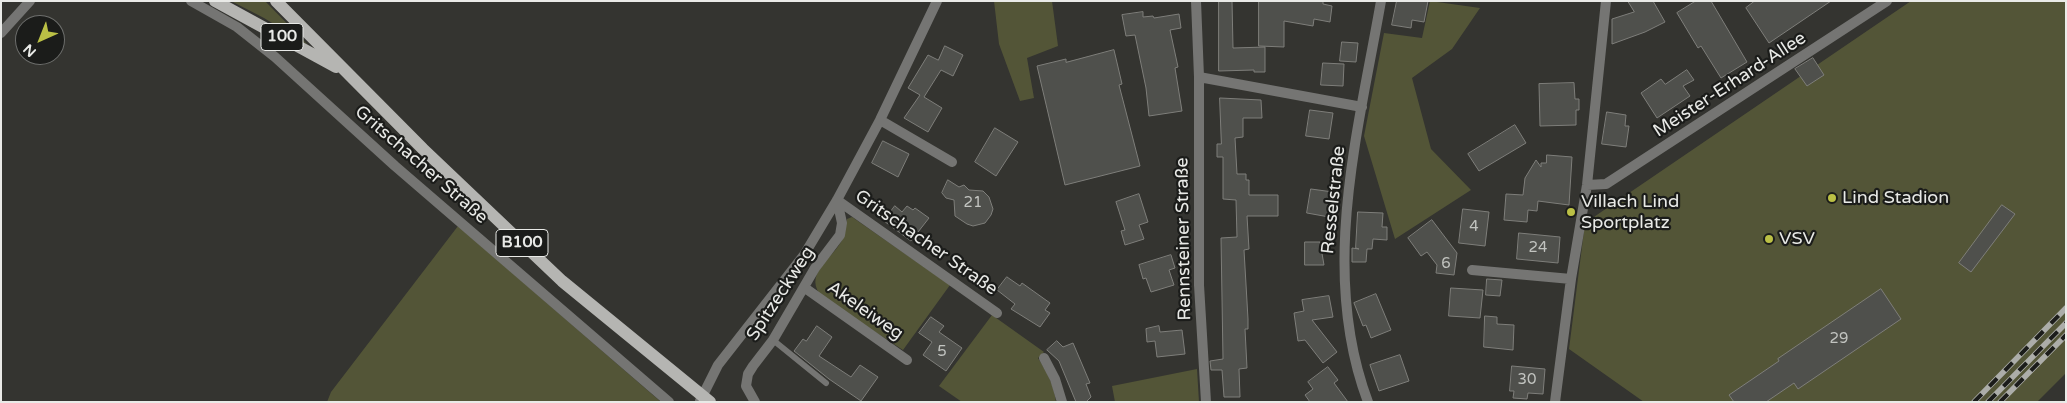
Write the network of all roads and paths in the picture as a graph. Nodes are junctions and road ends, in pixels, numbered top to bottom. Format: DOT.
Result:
graph roads {
  1 [pos="30,1"];
  2 [pos="191,1"];
  3 [pos="215,1"];
  4 [pos="276,1"];
  5 [pos="937,1"];
  6 [pos="1196,1"];
  7 [pos="1381,1"];
  8 [pos="1606,1"];
  9 [pos="1884,2"];
  10 [pos="1,33"];
  11 [pos="349,74"];
  12 [pos="1199,76"];
  13 [pos="1362,107"];
  14 [pos="880,120"];
  15 [pos="952,162"];
  16 [pos="1587,185"];
  17 [pos="837,200"];
  18 [pos="1472,270"];
  19 [pos="1571,279"];
  20 [pos="805,288"];
  21 [pos="997,313"];
  22 [pos="773,340"];
  23 [pos="1044,358"];
  24 [pos="907,360"];
  25 [pos="826,382"];
  26 [pos="670,402"];
  27 [pos="700,402"];
  28 [pos="710,402"];
  29 [pos="755,402"];
  30 [pos="1062,402"];
  31 [pos="1206,402"];
  32 [pos="1368,402"];
  33 [pos="1555,402"];
  1 -- 10 [label="street"];
  2 -- 26 [label="street, Gritschacher Straße"];
  3 -- 11 [label="main road, 100"];
  4 -- 11 [label="main road, B100"];
  5 -- 14 [label="street, Gritschacher Straße"];
  6 -- 12 [label="street, Rennsteiner Straße"];
  7 -- 13 [label="street, Resselstraße"];
  8 -- 16 [label="street"];
  9 -- 16 [label="street, Meister-Erhard-Allee"];
  11 -- 28 [label="main road, B100"];
  12 -- 13 [label="street"];
  12 -- 31 [label="street, Rennsteiner Straße"];
  13 -- 32 [label="street, Resselstraße"];
  14 -- 15 [label="street"];
  14 -- 17 [label="street, Gritschacher Straße"];
  16 -- 19 [label="street"];
  17 -- 20 [label="street, Spitzeckweg"];
  17 -- 21 [label="street, Gritschacher Straße"];
  17 -- 27 [label="street, Gritschacher Straße"];
  18 -- 19 [label="street"];
  19 -- 33 [label="street"];
  20 -- 22 [label="street, Spitzeckweg"];
  20 -- 24 [label="street, Akeleiweg"];
  22 -- 25 [label="lane"];
  22 -- 29 [label="street, Spitzeckweg"];
  23 -- 30 [label="street"];
}
